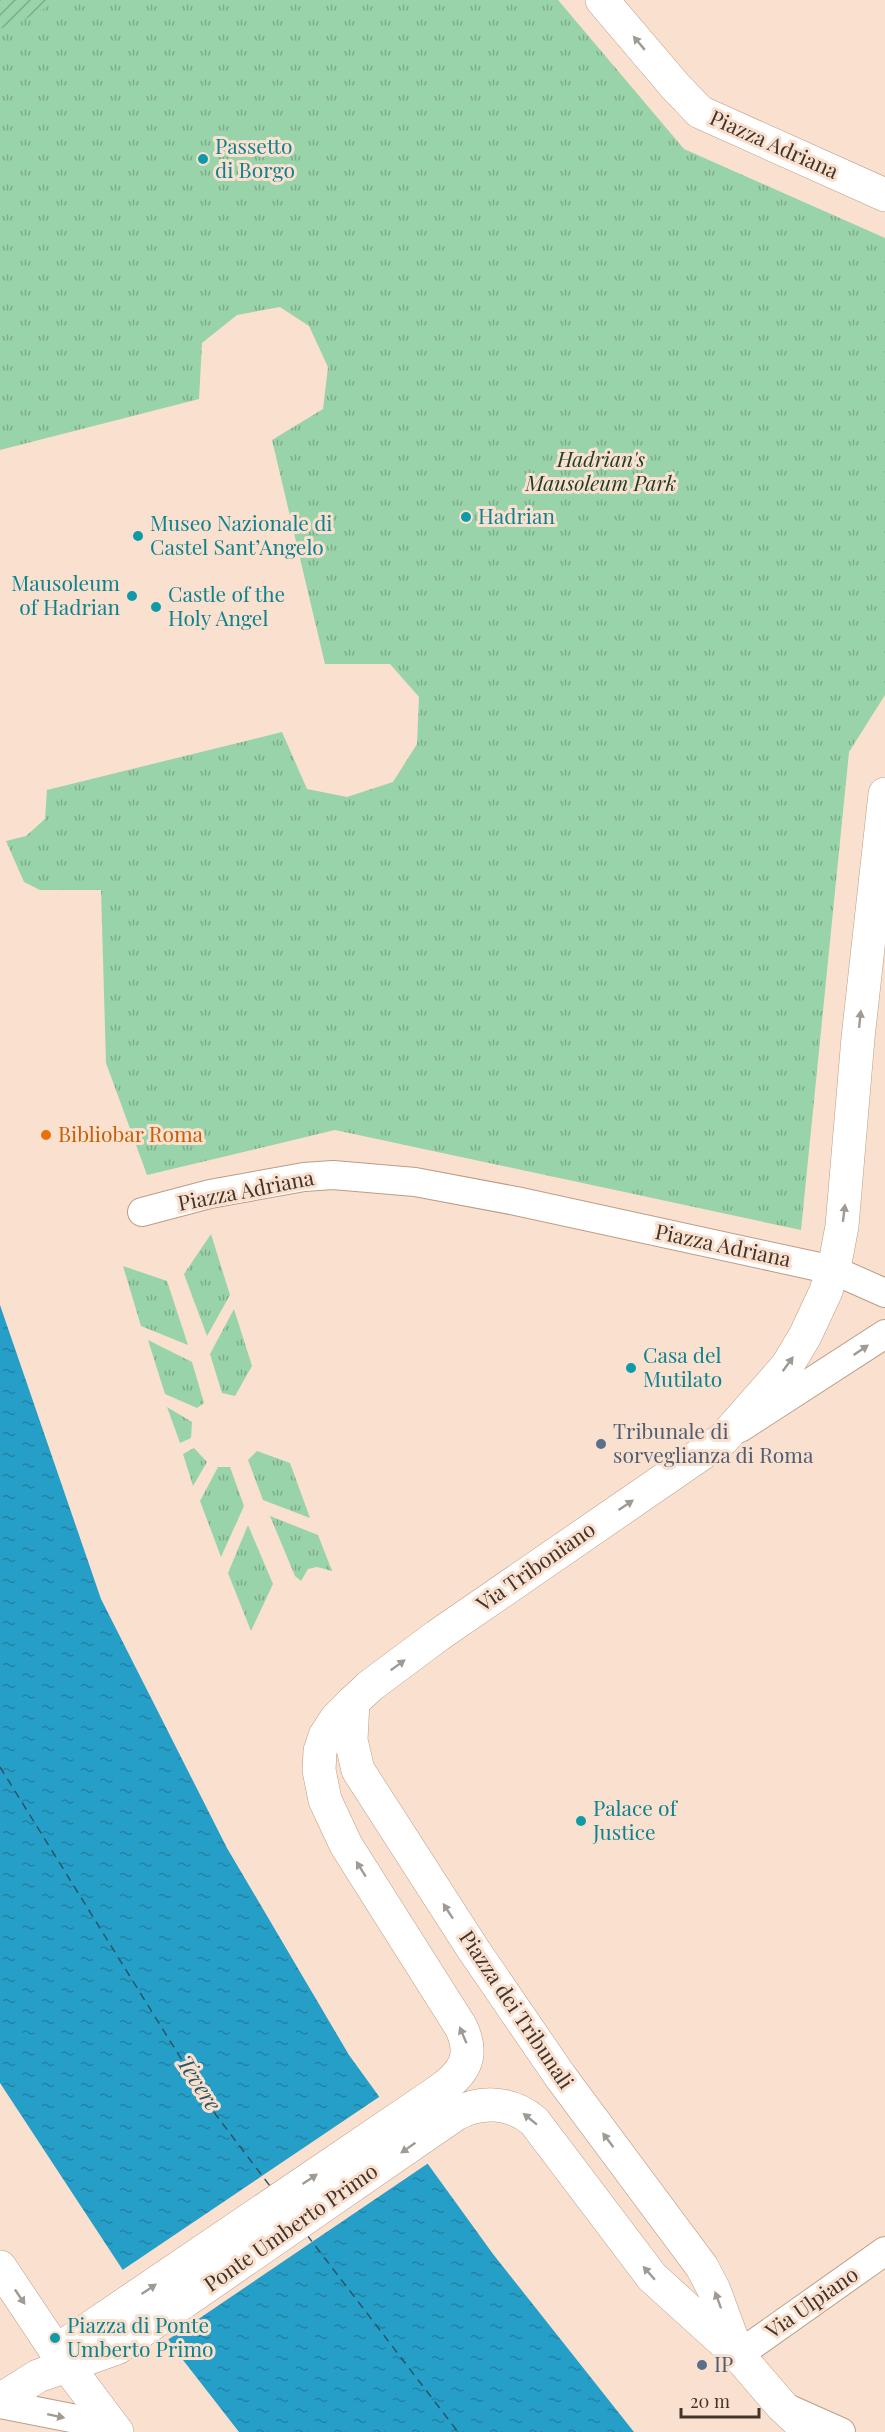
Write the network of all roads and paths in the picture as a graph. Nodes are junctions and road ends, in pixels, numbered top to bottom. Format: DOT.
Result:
graph roads {
  1 [pos="602,0"];
  2 [pos="885,195"];
  3 [pos="885,794"];
  4 [pos="142,1212"];
  5 [pos="833,1270"];
  6 [pos="885,1293"];
  7 [pos="885,1334"];
  8 [pos="723,1439"];
  9 [pos="352,1702"];
  10 [pos="452,2100"];
  11 [pos="885,2251"];
  12 [pos="0,2267"];
  13 [pos="738,2355"];
  14 [pos="62,2359"];
  15 [pos="0,2404"];
  16 [pos="790,2419"];
  17 [pos="114,2429"];
  18 [pos="23,2432"];
  19 [pos="810,2432"];
  20 [pos="841,2432"];
  2 -- 1 [label="main road, Piazza Adriana, one-way"];
  5 -- 3 [label="main road, one-way"];
  4 -- 5 [label="street, Piazza Adriana"];
  5 -- 6 [label="street, Piazza Adriana"];
  8 -- 5 [label="main road, Via Triboniano, one-way"];
  8 -- 7 [label="street, Via Triboniano, one-way"];
  9 -- 8 [label="main road, Via Triboniano, one-way"];
  10 -- 9 [label="main road, one-way"];
  13 -- 9 [label="main road, Piazza dei Tribunali, one-way"];
  13 -- 10 [label="main road, one-way"];
  10 -- 14 [label="main road, Ponte Umberto Primo"];
  11 -- 13 [label="street, Via Ulpiano"];
  12 -- 14 [label="main road, one-way"];
  13 -- 16 [label="main road"];
  14 -- 15 [label="main road"];
  14 -- 17 [label="main road"];
  15 -- 17 [label="street, one-way"];
  15 -- 18 [label="street"];
  16 -- 19 [label="main road"];
  16 -- 20 [label="street"];
}
